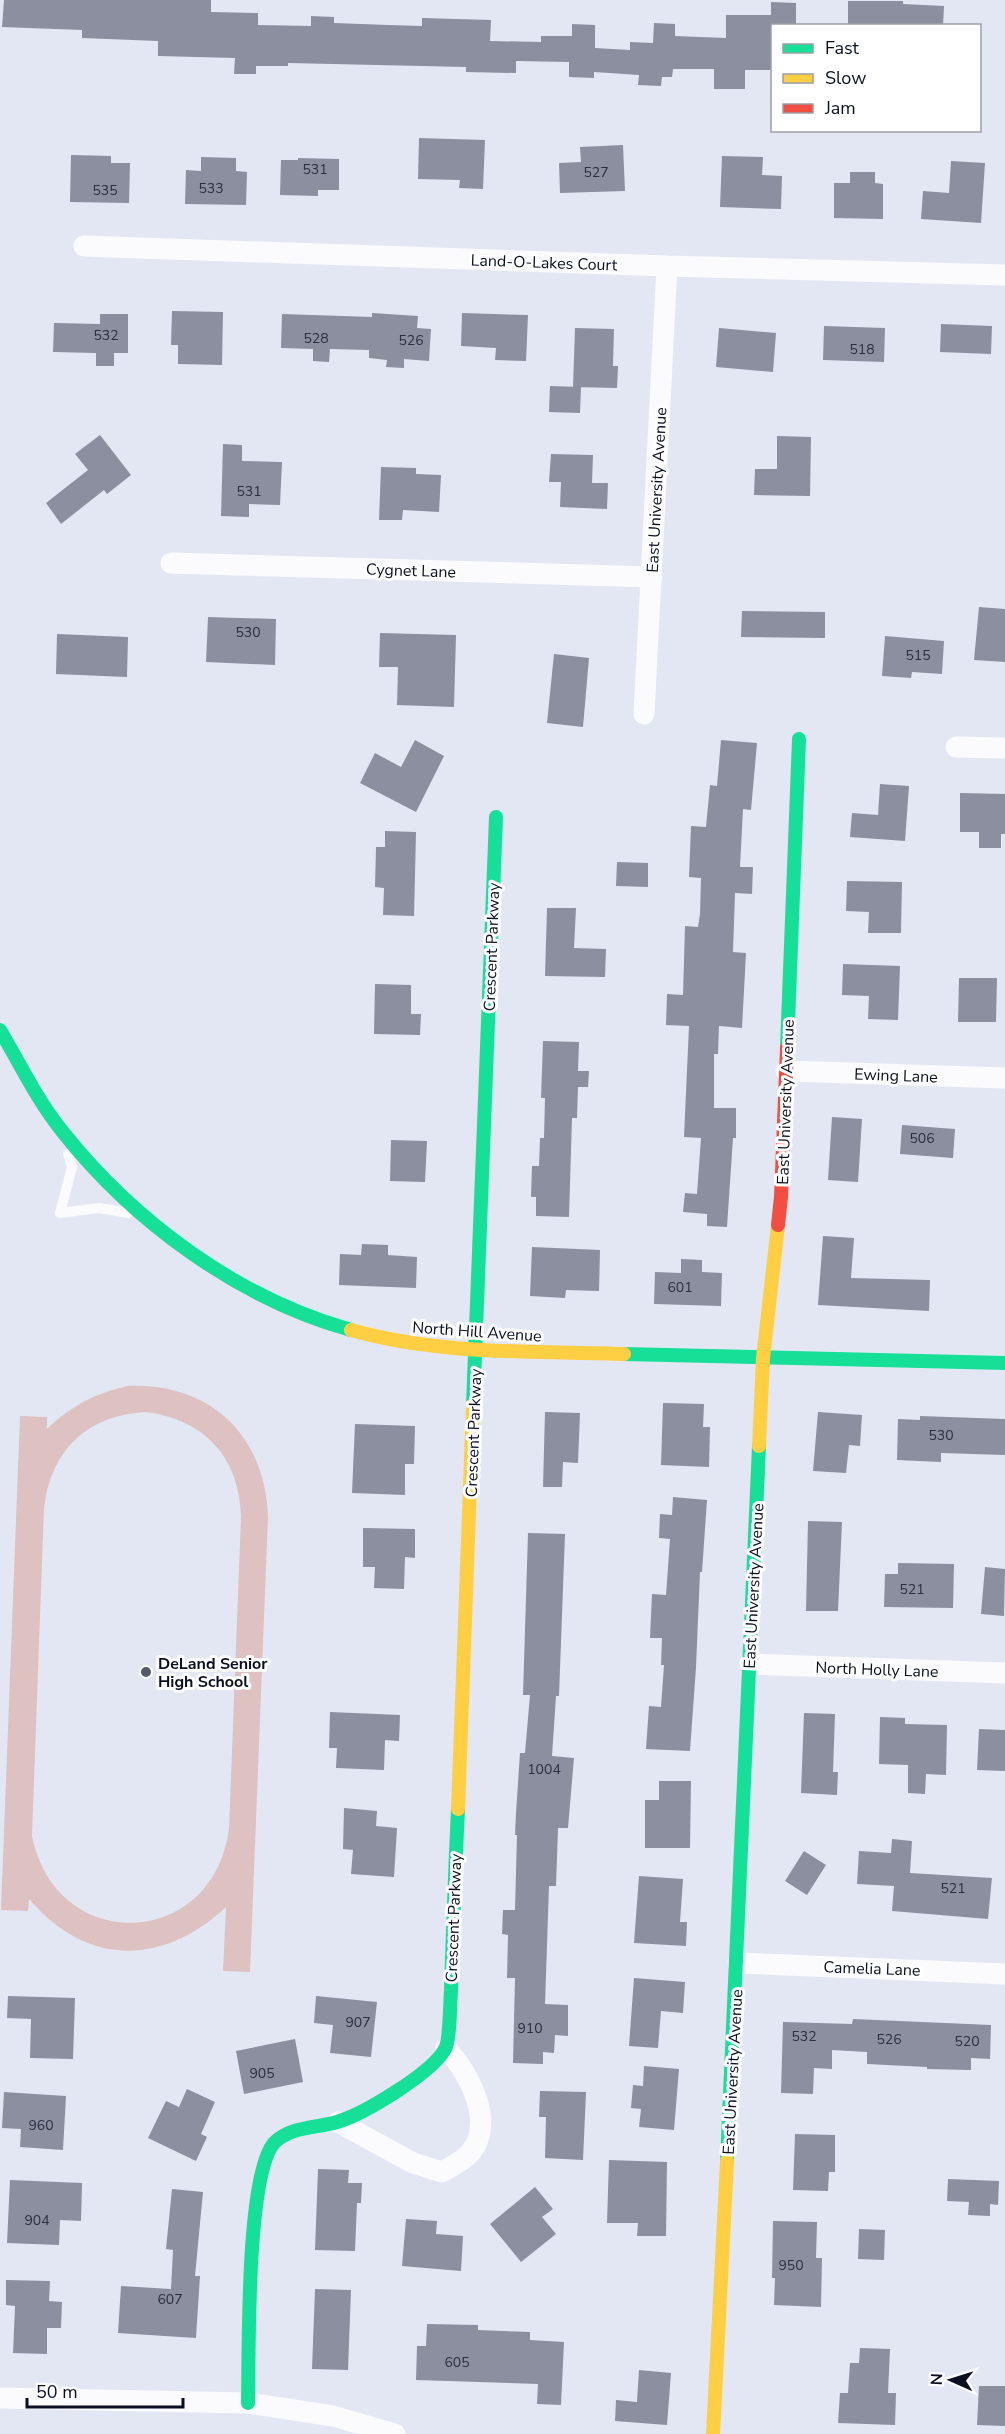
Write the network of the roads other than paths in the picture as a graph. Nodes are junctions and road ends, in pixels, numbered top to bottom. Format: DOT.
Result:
graph roads {
  1 [pos="84,246"];
  2 [pos="666,266"];
  3 [pos="1005,275"];
  4 [pos="171,563"];
  5 [pos="652,577"];
  6 [pos="644,714"];
  7 [pos="799,739"];
  8 [pos="956,747"];
  9 [pos="1005,748"];
  10 [pos="496,817"];
  11 [pos="0,1030"];
  12 [pos="786,1071"];
  13 [pos="1005,1078"];
  14 [pos="62,1130"];
  15 [pos="149,1219"];
  16 [pos="476,1350"];
  17 [pos="764,1358"];
  18 [pos="1005,1363"];
  19 [pos="750,1664"];
  20 [pos="1005,1673"];
  21 [pos="738,1963"];
  22 [pos="1005,1974"];
  23 [pos="446,2048"];
  24 [pos="338,2122"];
  25 [pos="0,2398"];
  26 [pos="248,2403"];
  27 [pos="395,2434"];
  28 [pos="713,2434"];
  1 -- 2 [label="street, Land-O-Lakes Court"];
  2 -- 3 [label="street, Land-O-Lakes Court"];
  2 -- 5 [label="street, East University Avenue"];
  4 -- 5 [label="street, Cygnet Lane"];
  5 -- 6 [label="street, East University Avenue"];
  7 -- 12 [label="street, East University Avenue"];
  8 -- 9 [label="street"];
  10 -- 16 [label="street, Crescent Parkway"];
  11 -- 14 [label="street, North Hill Avenue"];
  12 -- 13 [label="street, Ewing Lane"];
  12 -- 17 [label="street, East University Avenue"];
  14 -- 15 [label="street, North Hill Avenue"];
  14 -- 15 [label="lane"];
  15 -- 16 [label="street, North Hill Avenue"];
  16 -- 17 [label="street, North Hill Avenue"];
  16 -- 23 [label="street, Crescent Parkway"];
  17 -- 18 [label="street, North Hill Avenue"];
  17 -- 19 [label="street, East University Avenue"];
  19 -- 20 [label="street, North Holly Lane"];
  19 -- 21 [label="street, East University Avenue"];
  21 -- 22 [label="street, Camelia Lane"];
  21 -- 28 [label="street, East University Avenue"];
  23 -- 24 [label="street"];
  23 -- 24 [label="street"];
  24 -- 26 [label="street"];
  25 -- 26 [label="street"];
  26 -- 27 [label="street"];
}
